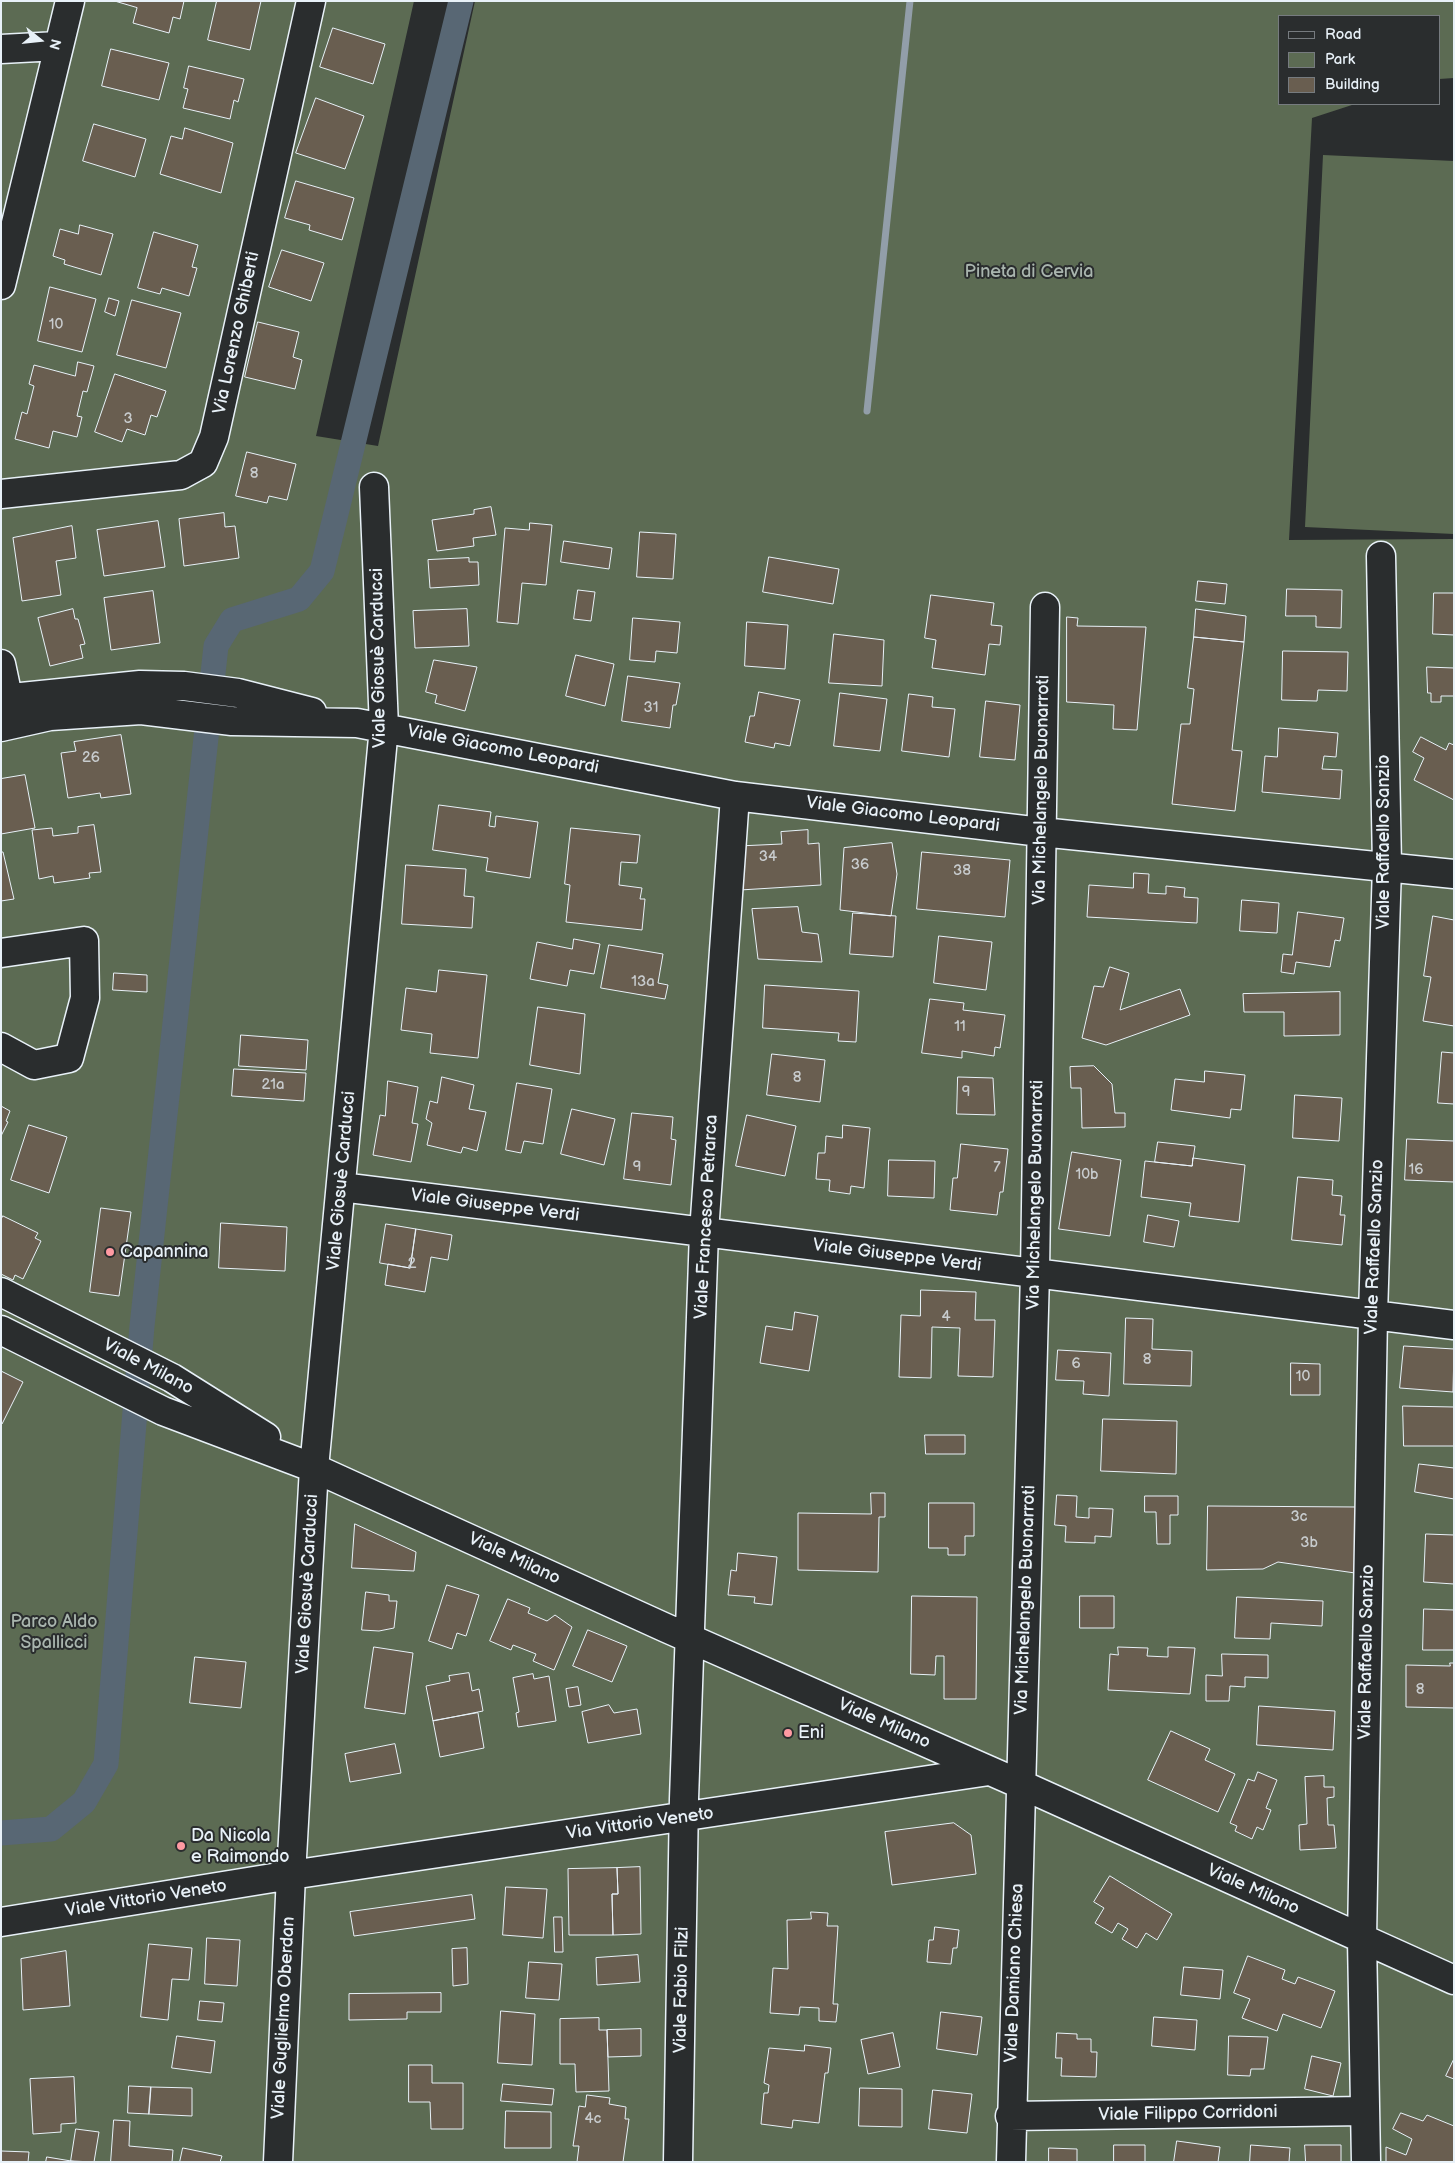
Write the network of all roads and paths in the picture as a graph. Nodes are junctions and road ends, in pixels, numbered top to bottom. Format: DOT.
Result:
graph roads {
  1 [pos="70,1"];
  2 [pos="311,1"];
  3 [pos="58,46"];
  4 [pos="1,49"];
  5 [pos="1,285"];
  6 [pos="374,487"];
  7 [pos="1,494"];
  8 [pos="1381,556"];
  9 [pos="1045,607"];
  10 [pos="1,664"];
  11 [pos="4,702"];
  12 [pos="50,716"];
  13 [pos="357,724"];
  14 [pos="1,727"];
  15 [pos="384,727"];
  16 [pos="735,796"];
  17 [pos="1041,832"];
  18 [pos="1386,866"];
  19 [pos="1454,874"];
  20 [pos="1,953"];
  21 [pos="1,1047"];
  22 [pos="341,1188"];
  23 [pos="704,1232"];
  24 [pos="1035,1273"];
  25 [pos="1,1292"];
  26 [pos="1373,1315"];
  27 [pos="1454,1325"];
  28 [pos="1,1330"];
  29 [pos="314,1468"];
  30 [pos="690,1639"];
  31 [pos="926,1742"];
  32 [pos="989,1771"];
  33 [pos="923,1781"];
  34 [pos="1020,1784"];
  35 [pos="686,1817"];
  36 [pos="291,1875"];
  37 [pos="1,1922"];
  38 [pos="1362,1939"];
  39 [pos="1454,1980"];
  40 [pos="1365,2111"];
  41 [pos="1010,2116"];
  42 [pos="278,2162"];
  43 [pos="678,2162"];
  44 [pos="1011,2162"];
  45 [pos="1366,2162"];
  1 -- 3 [label="street"];
  2 -- 7 [label="street, Via Lorenzo Ghiberti"];
  3 -- 4 [label="street"];
  3 -- 5 [label="street"];
  6 -- 15 [label="street, Viale Giosuè Carducci"];
  8 -- 18 [label="street, Viale Raffaello Sanzio"];
  9 -- 17 [label="street, Via Michelangelo Buonarroti"];
  10 -- 11 [label="street"];
  11 -- 12 [label="street"];
  11 -- 13 [label="street, Viale Giacomo Leopardi"];
  12 -- 13 [label="street, Viale Giacomo Leopardi"];
  12 -- 14 [label="street, Viale Giacomo Leopardi"];
  13 -- 15 [label="street, Viale Giacomo Leopardi"];
  15 -- 16 [label="street, Viale Giacomo Leopardi"];
  15 -- 22 [label="street, Viale Giosuè Carducci"];
  16 -- 17 [label="street, Viale Giacomo Leopardi"];
  16 -- 23 [label="street, Viale Francesco Petrarca"];
  17 -- 18 [label="street, Viale Giacomo Leopardi"];
  17 -- 24 [label="street, Via Michelangelo Buonarroti"];
  18 -- 19 [label="street, Viale Giacomo Leopardi"];
  18 -- 26 [label="street, Viale Raffaello Sanzio"];
  20 -- 21 [label="street"];
  22 -- 23 [label="street, Viale Giuseppe Verdi"];
  22 -- 29 [label="street, Viale Giosuè Carducci"];
  23 -- 24 [label="street, Viale Giuseppe Verdi"];
  23 -- 30 [label="street, Viale Francesco Petrarca"];
  24 -- 26 [label="street, Viale Giuseppe Verdi"];
  24 -- 34 [label="street, Via Michelangelo Buonarroti"];
  25 -- 29 [label="street, Viale Milano"];
  26 -- 27 [label="street, Viale Giuseppe Verdi"];
  26 -- 38 [label="street, Viale Raffaello Sanzio"];
  28 -- 29 [label="street, Viale Milano"];
  29 -- 30 [label="street, Viale Milano"];
  29 -- 36 [label="street, Viale Giosuè Carducci"];
  30 -- 31 [label="street, Viale Milano"];
  30 -- 35 [label="street, Viale Francesco Petrarca"];
  31 -- 32 [label="street, Viale Milano"];
  31 -- 33 [label="street"];
  32 -- 33 [label="street, Via Vittorio Veneto"];
  32 -- 34 [label="street, Viale Milano"];
  33 -- 35 [label="street, Via Vittorio Veneto"];
  34 -- 38 [label="street, Viale Milano"];
  34 -- 41 [label="street, Viale Damiano Chiesa"];
  35 -- 36 [label="street, Via Vittorio Veneto"];
  35 -- 43 [label="street, Viale Fabio Filzi"];
  36 -- 37 [label="street, Viale Vittorio Veneto"];
  36 -- 42 [label="street, Viale Guglielmo Oberdan"];
  38 -- 39 [label="street, Viale Milano"];
  38 -- 40 [label="street, Viale Raffaello Sanzio"];
  40 -- 41 [label="street, Viale Filippo Corridoni"];
  40 -- 45 [label="street, Viale Raffaello Sanzio"];
  41 -- 44 [label="street, Viale Damiano Chiesa"];
}
